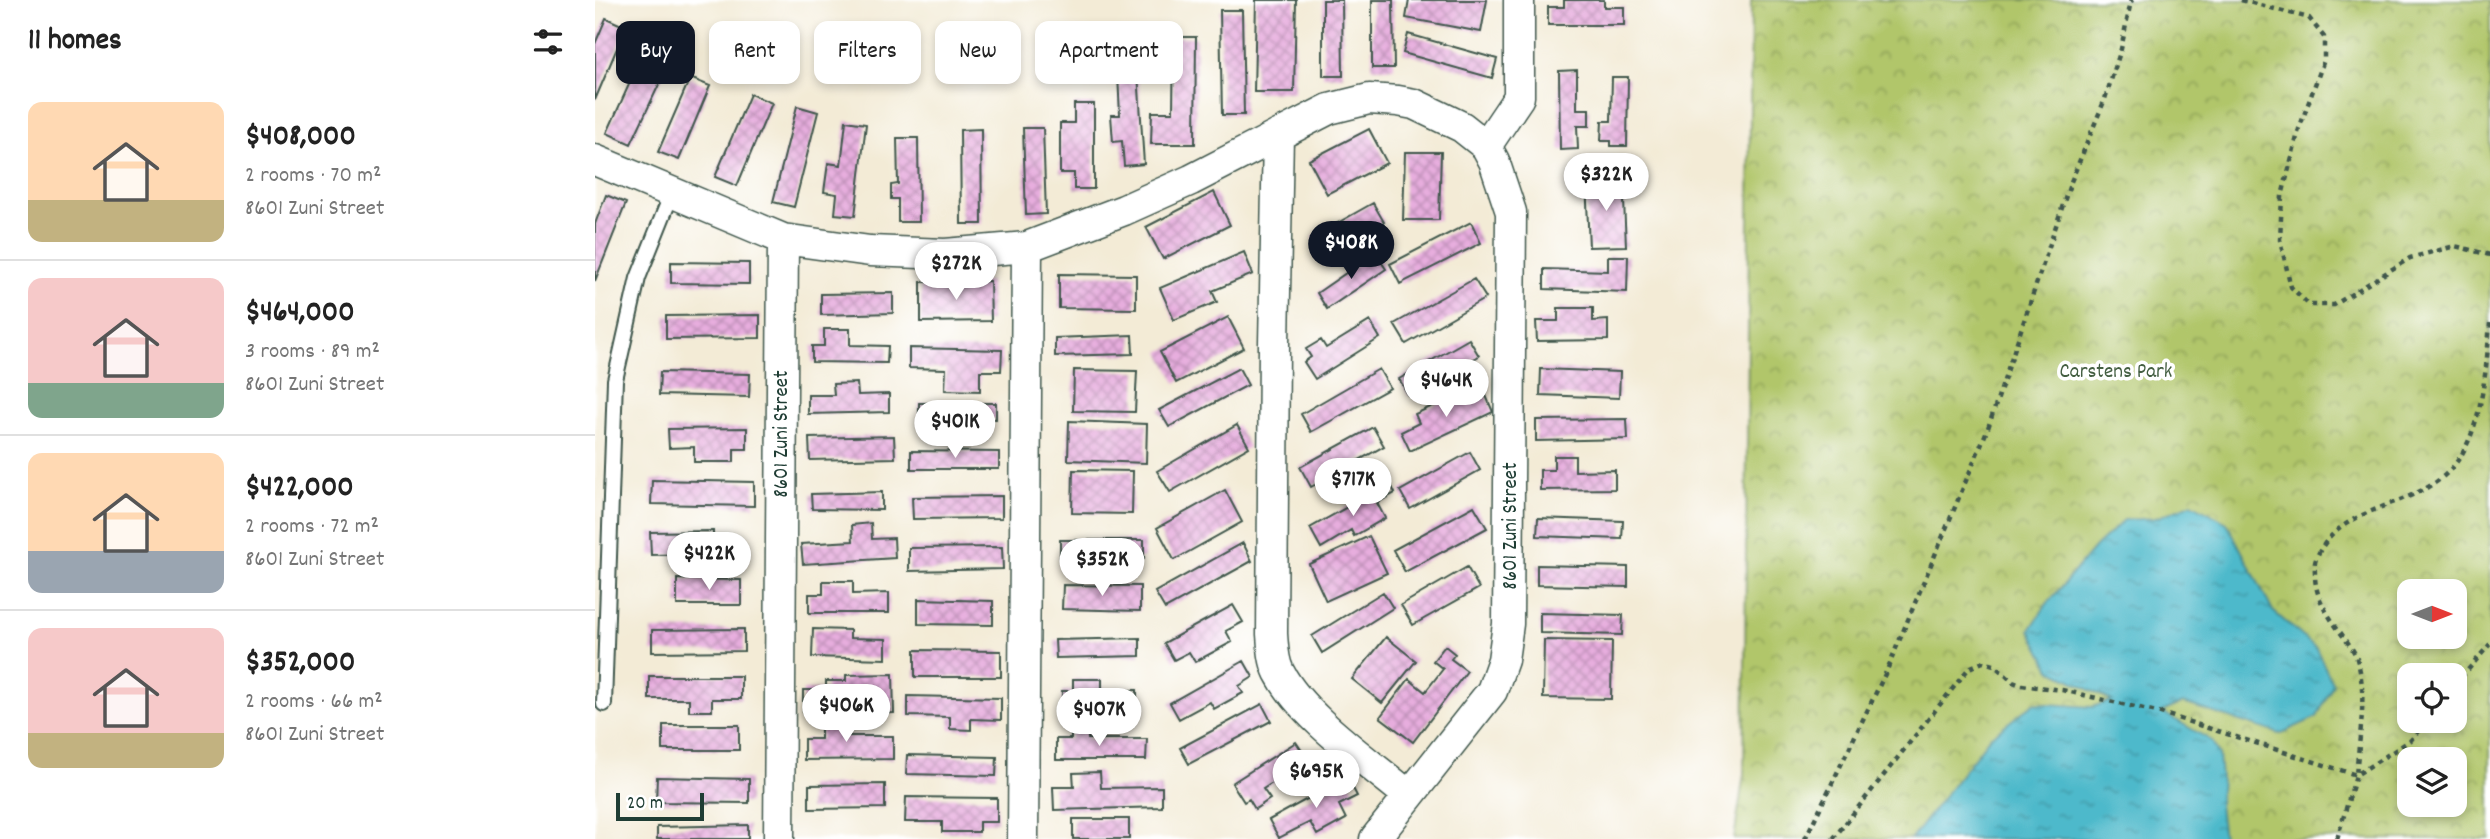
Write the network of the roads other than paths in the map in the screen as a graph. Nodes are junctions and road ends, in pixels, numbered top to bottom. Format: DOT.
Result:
graph roads {
  1 [pos="1519,0"];
  2 [pos="1278,135"];
  3 [pos="1486,146"];
  4 [pos="595,160"];
  5 [pos="672,193"];
  6 [pos="783,239"];
  7 [pos="1027,247"];
  8 [pos="604,704"];
  9 [pos="1409,796"];
  10 [pos="779,839"];
  11 [pos="1024,839"];
  12 [pos="1375,839"];
  1 -- 3 [label="street"];
  2 -- 3 [label="street"];
  2 -- 7 [label="street"];
  2 -- 9 [label="street"];
  3 -- 9 [label="street, 8601 Zuni Street"];
  4 -- 5 [label="street"];
  5 -- 6 [label="street"];
  5 -- 8 [label="lane"];
  6 -- 7 [label="street"];
  6 -- 10 [label="street, 8601 Zuni Street"];
  7 -- 11 [label="street"];
  9 -- 12 [label="street, 8601 Zuni Street"];
}
